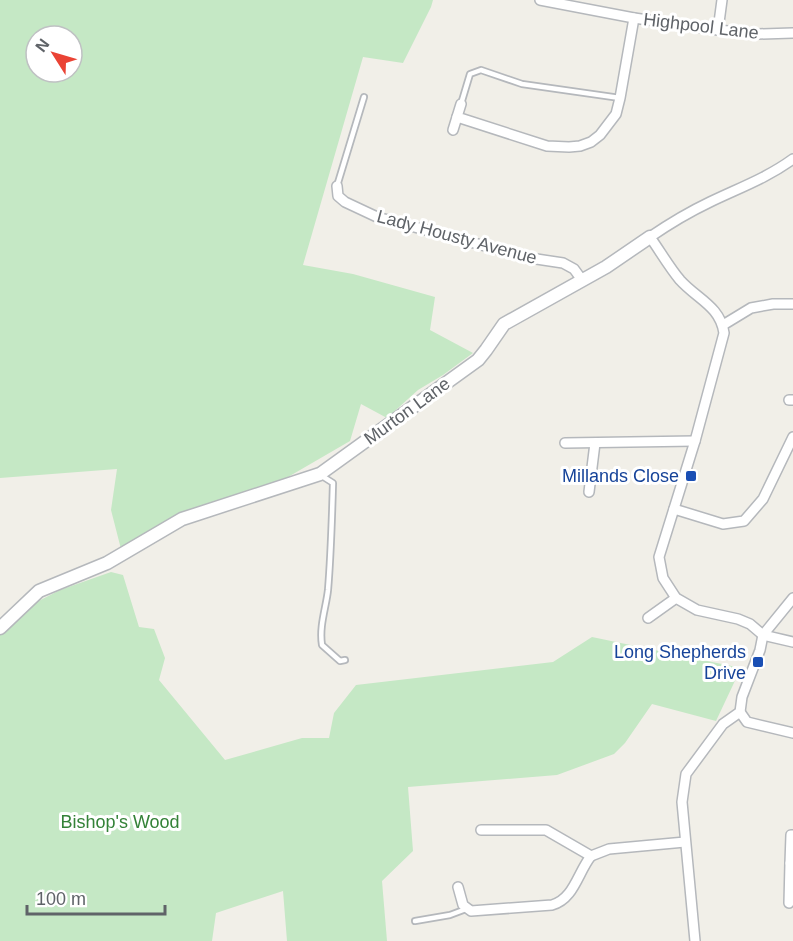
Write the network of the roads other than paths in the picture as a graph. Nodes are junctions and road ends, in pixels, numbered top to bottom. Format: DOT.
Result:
graph roads {
  1 [pos="540,0"];
  2 [pos="722,0"];
  3 [pos="554,2"];
  4 [pos="589,5"];
  5 [pos="634,18"];
  6 [pos="718,30"];
  7 [pos="793,33"];
  8 [pos="364,97"];
  9 [pos="620,98"];
  10 [pos="461,104"];
  11 [pos="457,117"];
  12 [pos="453,130"];
  13 [pos="793,159"];
  14 [pos="338,186"];
  15 [pos="650,237"];
  16 [pos="582,280"];
  17 [pos="793,304"];
  18 [pos="723,325"];
  19 [pos="793,437"];
  20 [pos="695,441"];
  21 [pos="565,443"];
  22 [pos="595,443"];
  23 [pos="320,474"];
  24 [pos="589,492"];
  25 [pos="674,509"];
  26 [pos="676,598"];
  27 [pos="793,598"];
  28 [pos="648,618"];
  29 [pos="0,628"];
  30 [pos="764,635"];
  31 [pos="793,642"];
  32 [pos="345,660"];
  33 [pos="740,712"];
  34 [pos="793,733"];
  35 [pos="481,830"];
  36 [pos="780,835"];
  37 [pos="792,835"];
  38 [pos="685,842"];
  39 [pos="591,856"];
  40 [pos="792,863"];
  41 [pos="458,887"];
  42 [pos="789,903"];
  43 [pos="466,909"];
  44 [pos="415,921"];
  45 [pos="695,941"];
  1 -- 3 [label="street, Highpool Lane"];
  2 -- 6 [label="street"];
  3 -- 4 [label="street, Highpool Lane"];
  4 -- 5 [label="street, Highpool Lane"];
  5 -- 6 [label="street, Highpool Lane"];
  5 -- 9 [label="street"];
  6 -- 7 [label="street, Highpool Lane"];
  8 -- 14 [label="lane"];
  9 -- 10 [label="lane"];
  9 -- 11 [label="street"];
  10 -- 11 [label="street"];
  11 -- 12 [label="street"];
  13 -- 15 [label="street, Murton Lane"];
  14 -- 16 [label="street, Lady Housty Avenue"];
  15 -- 16 [label="street, Murton Lane"];
  15 -- 18 [label="street"];
  16 -- 23 [label="street, Murton Lane"];
  17 -- 18 [label="street"];
  18 -- 20 [label="street"];
  19 -- 25 [label="street"];
  20 -- 22 [label="street"];
  20 -- 25 [label="street"];
  21 -- 22 [label="street"];
  22 -- 24 [label="street"];
  23 -- 29 [label="street, Murton Lane"];
  23 -- 32 [label="lane"];
  25 -- 26 [label="street"];
  26 -- 28 [label="street"];
  26 -- 30 [label="street"];
  27 -- 30 [label="street"];
  30 -- 31 [label="street"];
  30 -- 33 [label="street"];
  33 -- 34 [label="street"];
  33 -- 38 [label="street"];
  35 -- 39 [label="street"];
  36 -- 37 [label="street"];
  37 -- 40 [label="street"];
  38 -- 39 [label="street"];
  38 -- 45 [label="street"];
  39 -- 43 [label="street"];
  40 -- 42 [label="street"];
  41 -- 43 [label="street"];
  43 -- 44 [label="lane"];
}
